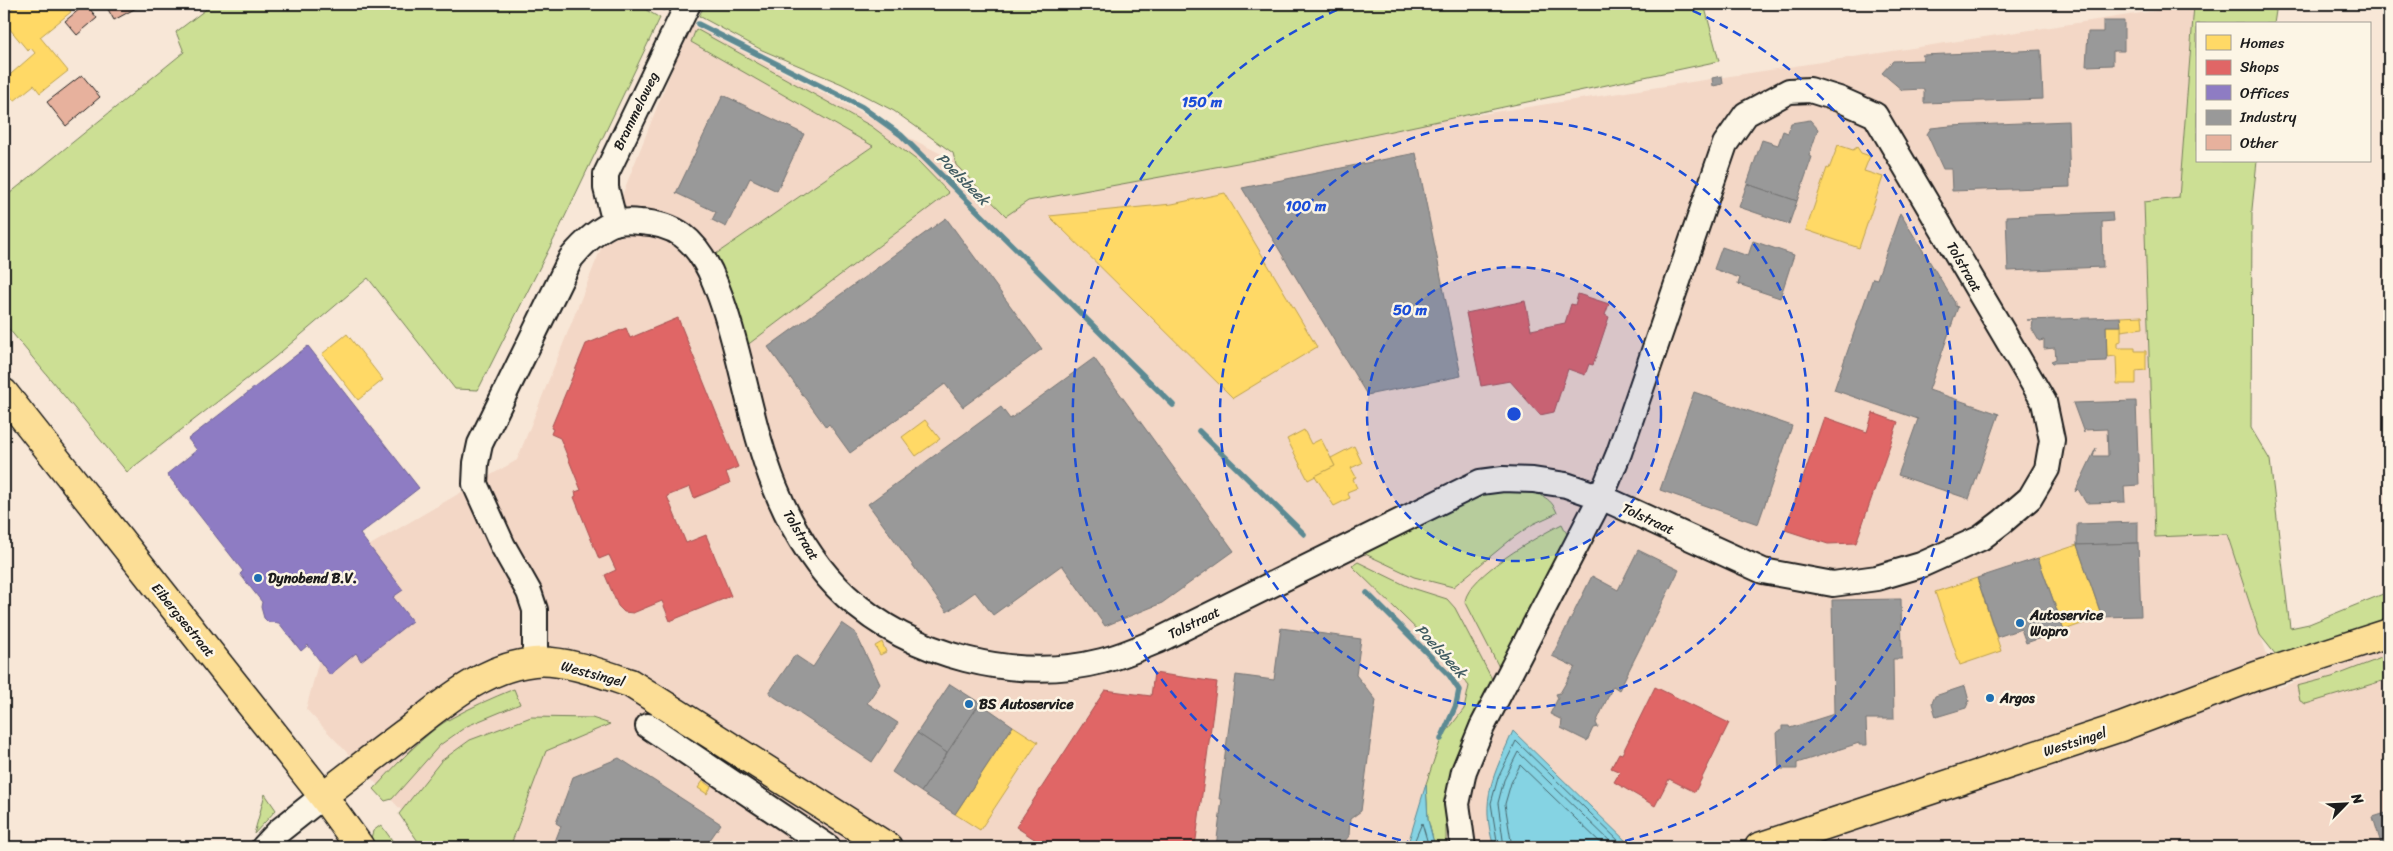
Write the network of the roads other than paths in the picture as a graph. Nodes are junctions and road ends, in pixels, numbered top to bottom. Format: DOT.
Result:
graph roads {
  1 [pos="688,4"];
  2 [pos="615,223"];
  3 [pos="4,394"];
  4 [pos="1601,497"];
  5 [pos="2389,632"];
  6 [pos="535,662"];
  7 [pos="648,726"];
  8 [pos="323,796"];
  9 [pos="264,847"];
  10 [pos="360,847"];
  11 [pos="828,847"];
  12 [pos="888,847"];
  13 [pos="1463,847"];
  14 [pos="1759,847"];
  1 -- 2 [label="street, Brammeloweg"];
  2 -- 4 [label="street, Tolstraat"];
  2 -- 6 [label="street"];
  3 -- 8 [label="main road, Eibergsestraat"];
  4 -- 4 [label="street, Tolstraat"];
  4 -- 13 [label="street, Tolstraat"];
  5 -- 14 [label="main road, Westsingel"];
  6 -- 8 [label="main road, Westsingel"];
  6 -- 12 [label="main road, Westsingel"];
  7 -- 11 [label="street"];
  8 -- 9 [label="street"];
  8 -- 10 [label="main road, Eibergsestraat"];
}
